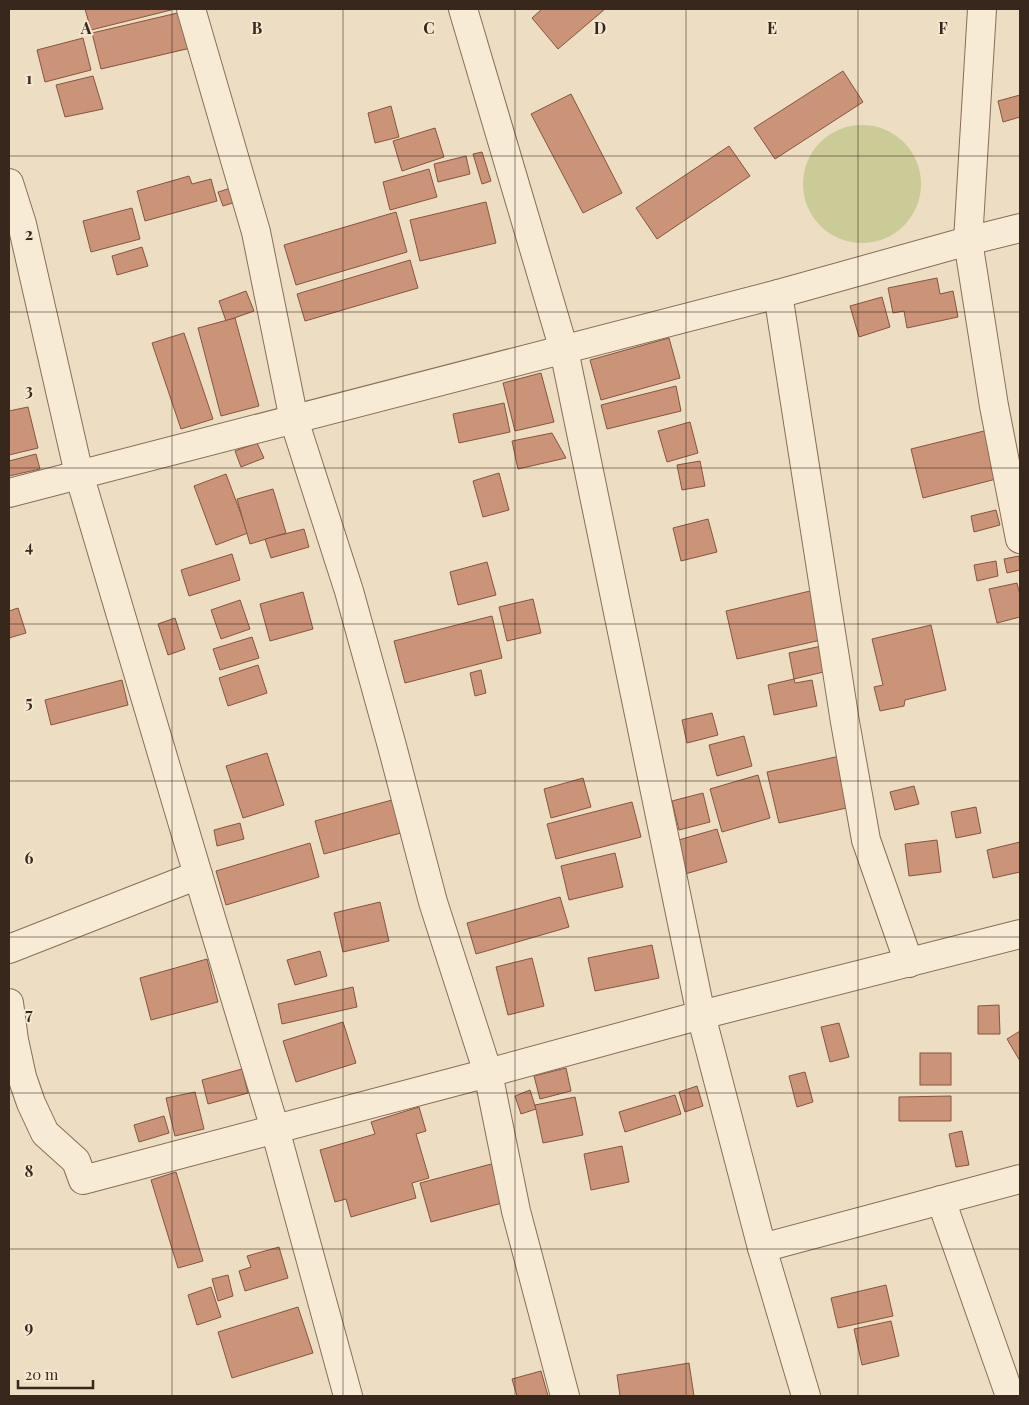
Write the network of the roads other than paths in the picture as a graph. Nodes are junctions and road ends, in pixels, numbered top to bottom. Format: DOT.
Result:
graph roads {
  1 [pos="191,9"];
  2 [pos="462,9"];
  3 [pos="982,9"];
  4 [pos="9,183"];
  5 [pos="15,226"];
  6 [pos="1020,228"];
  7 [pos="968,241"];
  8 [pos="778,294"];
  9 [pos="564,350"];
  10 [pos="294,420"];
  11 [pos="80,474"];
  12 [pos="9,493"];
  13 [pos="1020,539"];
  14 [pos="198,875"];
  15 [pos="1020,934"];
  16 [pos="9,949"];
  17 [pos="909,963"];
  18 [pos="9,1003"];
  19 [pos="701,1015"];
  20 [pos="488,1073"];
  21 [pos="275,1129"];
  22 [pos="1020,1179"];
  23 [pos="941,1200"];
  24 [pos="762,1248"];
  25 [pos="348,1396"];
  26 [pos="565,1396"];
  27 [pos="806,1396"];
  28 [pos="1010,1396"];
  1 -- 10 [label="street"];
  2 -- 9 [label="street"];
  3 -- 7 [label="street"];
  4 -- 5 [label="street"];
  5 -- 11 [label="street"];
  6 -- 7 [label="street"];
  7 -- 8 [label="street"];
  7 -- 13 [label="street"];
  8 -- 9 [label="street"];
  8 -- 17 [label="street"];
  9 -- 10 [label="street"];
  9 -- 19 [label="street"];
  10 -- 11 [label="street"];
  10 -- 20 [label="street"];
  11 -- 12 [label="street"];
  11 -- 14 [label="street"];
  14 -- 16 [label="street"];
  14 -- 21 [label="street"];
  15 -- 17 [label="street"];
  17 -- 19 [label="street"];
  18 -- 21 [label="street"];
  19 -- 20 [label="street"];
  19 -- 24 [label="street"];
  20 -- 21 [label="street"];
  20 -- 26 [label="street"];
  21 -- 25 [label="street"];
  22 -- 23 [label="street"];
  23 -- 24 [label="street"];
  23 -- 28 [label="street"];
  24 -- 27 [label="street"];
}
